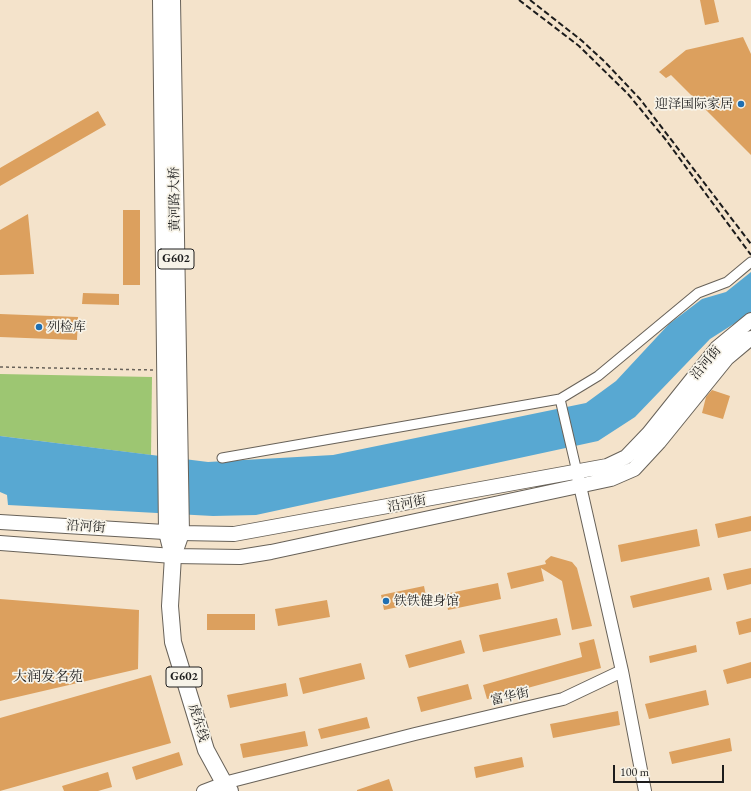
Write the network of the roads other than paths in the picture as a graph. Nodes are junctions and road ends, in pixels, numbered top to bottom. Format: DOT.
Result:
graph roads {
  1 [pos="161,0"];
  2 [pos="172,0"];
  3 [pos="751,262"];
  4 [pos="751,320"];
  5 [pos="750,341"];
  6 [pos="560,399"];
  7 [pos="222,458"];
  8 [pos="577,472"];
  9 [pos="581,487"];
  10 [pos="0,522"];
  11 [pos="174,525"];
  12 [pos="0,543"];
  13 [pos="173,556"];
  14 [pos="622,671"];
  15 [pos="227,787"];
  16 [pos="202,791"];
  17 [pos="645,791"];
  1 -- 11 [label="highway, 黄河路大桥 / G602"];
  2 -- 11 [label="highway, 黄河路大桥 / G602"];
  3 -- 6 [label="street"];
  4 -- 8 [label="main road, 沿河街"];
  5 -- 9 [label="main road, 沿河街"];
  6 -- 7 [label="street"];
  6 -- 8 [label="street"];
  8 -- 9 [label="street"];
  8 -- 11 [label="main road, 沿河街"];
  9 -- 13 [label="main road, 沿河街"];
  9 -- 14 [label="street"];
  10 -- 11 [label="main road, 沿河街"];
  11 -- 13 [label="highway, G602"];
  12 -- 13 [label="main road, 沿河街"];
  13 -- 15 [label="highway, 虎东线 / G602"];
  14 -- 15 [label="street, 富华街"];
  14 -- 17 [label="street"];
  15 -- 16 [label="street, 富华街"];
}
